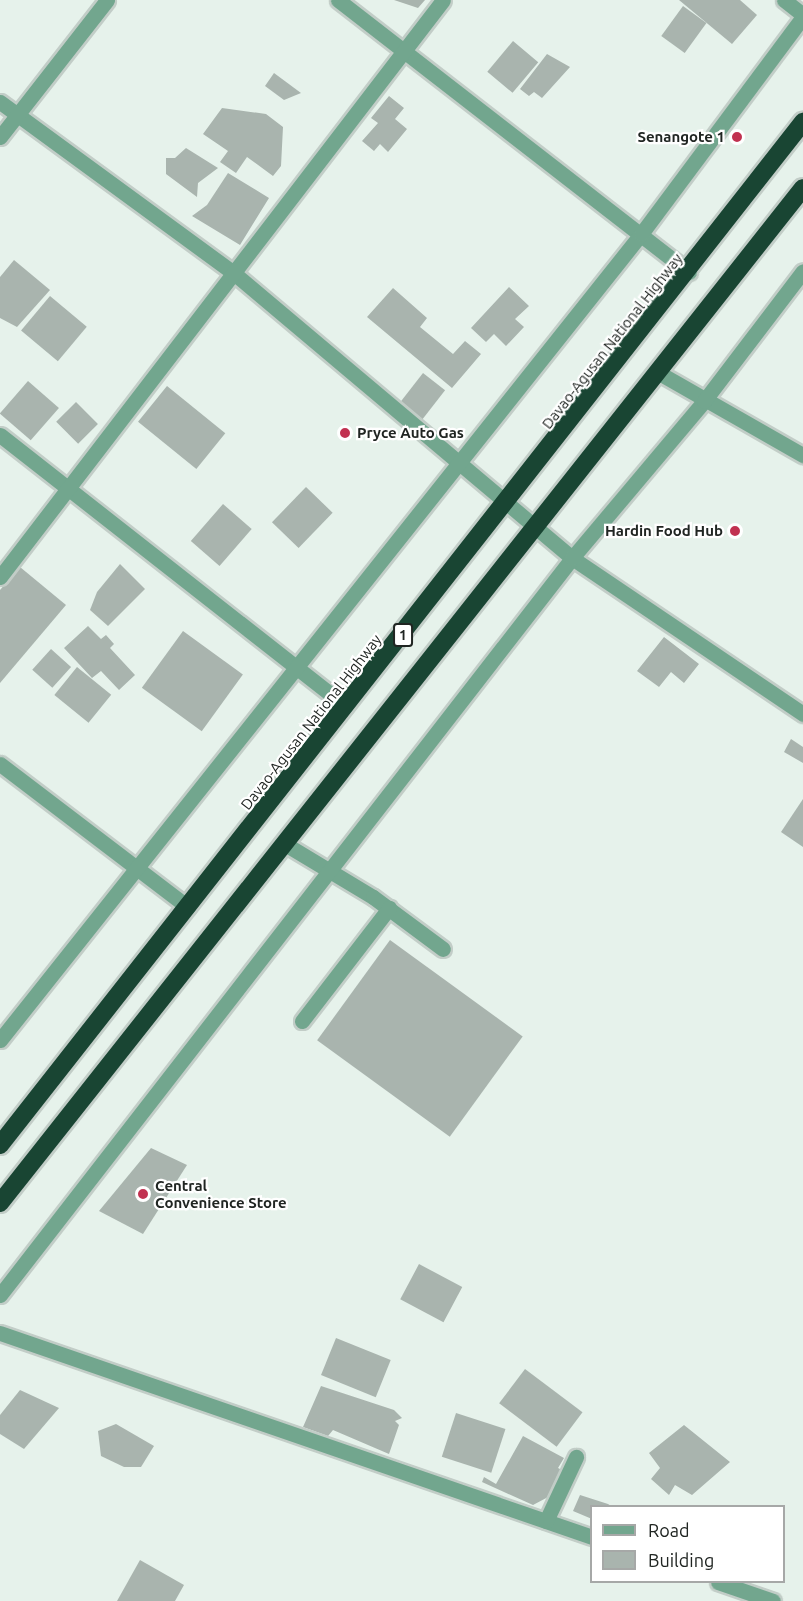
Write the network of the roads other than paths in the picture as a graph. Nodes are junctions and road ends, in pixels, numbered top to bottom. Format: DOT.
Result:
graph roads {
  1 [pos="107,0"];
  2 [pos="338,0"];
  3 [pos="443,0"];
  4 [pos="784,0"];
  5 [pos="803,16"];
  6 [pos="402,49"];
  7 [pos="0,102"];
  8 [pos="17,115"];
  9 [pos="803,122"];
  10 [pos="0,137"];
  11 [pos="803,188"];
  12 [pos="640,234"];
  13 [pos="803,271"];
  14 [pos="689,272"];
  15 [pos="235,274"];
  16 [pos="658,373"];
  17 [pos="704,401"];
  18 [pos="0,435"];
  19 [pos="803,455"];
  20 [pos="458,466"];
  21 [pos="68,488"];
  22 [pos="506,505"];
  23 [pos="535,528"];
  24 [pos="572,558"];
  25 [pos="0,577"];
  26 [pos="294,669"];
  27 [pos="346,706"];
  28 [pos="803,714"];
  29 [pos="0,764"];
  30 [pos="285,844"];
  31 [pos="136,868"];
  32 [pos="328,871"];
  33 [pos="188,907"];
  34 [pos="389,908"];
  35 [pos="443,949"];
  36 [pos="302,1021"];
  37 [pos="0,1040"];
  38 [pos="6,1126"];
  39 [pos="0,1145"];
  40 [pos="0,1203"];
  41 [pos="0,1295"];
  42 [pos="0,1333"];
  43 [pos="576,1458"];
  44 [pos="546,1521"];
  45 [pos="590,1537"];
  46 [pos="723,1583"];
  47 [pos="773,1601"];
  1 -- 8 [label="street"];
  2 -- 6 [label="street"];
  3 -- 6 [label="street"];
  4 -- 5 [label="street"];
  5 -- 12 [label="street"];
  6 -- 12 [label="street"];
  6 -- 15 [label="street"];
  7 -- 8 [label="street"];
  8 -- 10 [label="street"];
  8 -- 15 [label="street"];
  9 -- 14 [label="highway, Davao-Agusan National Highway / 1"];
  11 -- 16 [label="highway, 1"];
  12 -- 14 [label="street"];
  12 -- 20 [label="street"];
  13 -- 17 [label="street"];
  14 -- 22 [label="highway, Davao-Agusan National Highway / 1"];
  15 -- 20 [label="street"];
  15 -- 21 [label="street"];
  16 -- 17 [label="street"];
  16 -- 23 [label="highway, 1"];
  17 -- 19 [label="street"];
  17 -- 24 [label="street"];
  18 -- 21 [label="street"];
  20 -- 22 [label="street"];
  20 -- 26 [label="street"];
  21 -- 25 [label="street"];
  21 -- 26 [label="street"];
  22 -- 23 [label="street"];
  22 -- 27 [label="highway, Davao-Agusan National Highway / 1"];
  23 -- 24 [label="street"];
  23 -- 30 [label="highway, 1"];
  24 -- 28 [label="street"];
  24 -- 32 [label="street"];
  26 -- 27 [label="street"];
  26 -- 31 [label="street"];
  27 -- 33 [label="highway, Davao-Agusan National Highway / 1"];
  29 -- 31 [label="street"];
  30 -- 32 [label="street"];
  30 -- 40 [label="highway, 1"];
  31 -- 33 [label="street"];
  31 -- 37 [label="street"];
  32 -- 34 [label="street"];
  32 -- 41 [label="street"];
  33 -- 38 [label="highway, Davao-Agusan National Highway / 1"];
  34 -- 35 [label="street"];
  34 -- 36 [label="street"];
  38 -- 39 [label="highway, Davao-Agusan National Highway / 1"];
  42 -- 44 [label="street"];
  43 -- 44 [label="street"];
  44 -- 45 [label="street"];
  46 -- 47 [label="street"];
}
